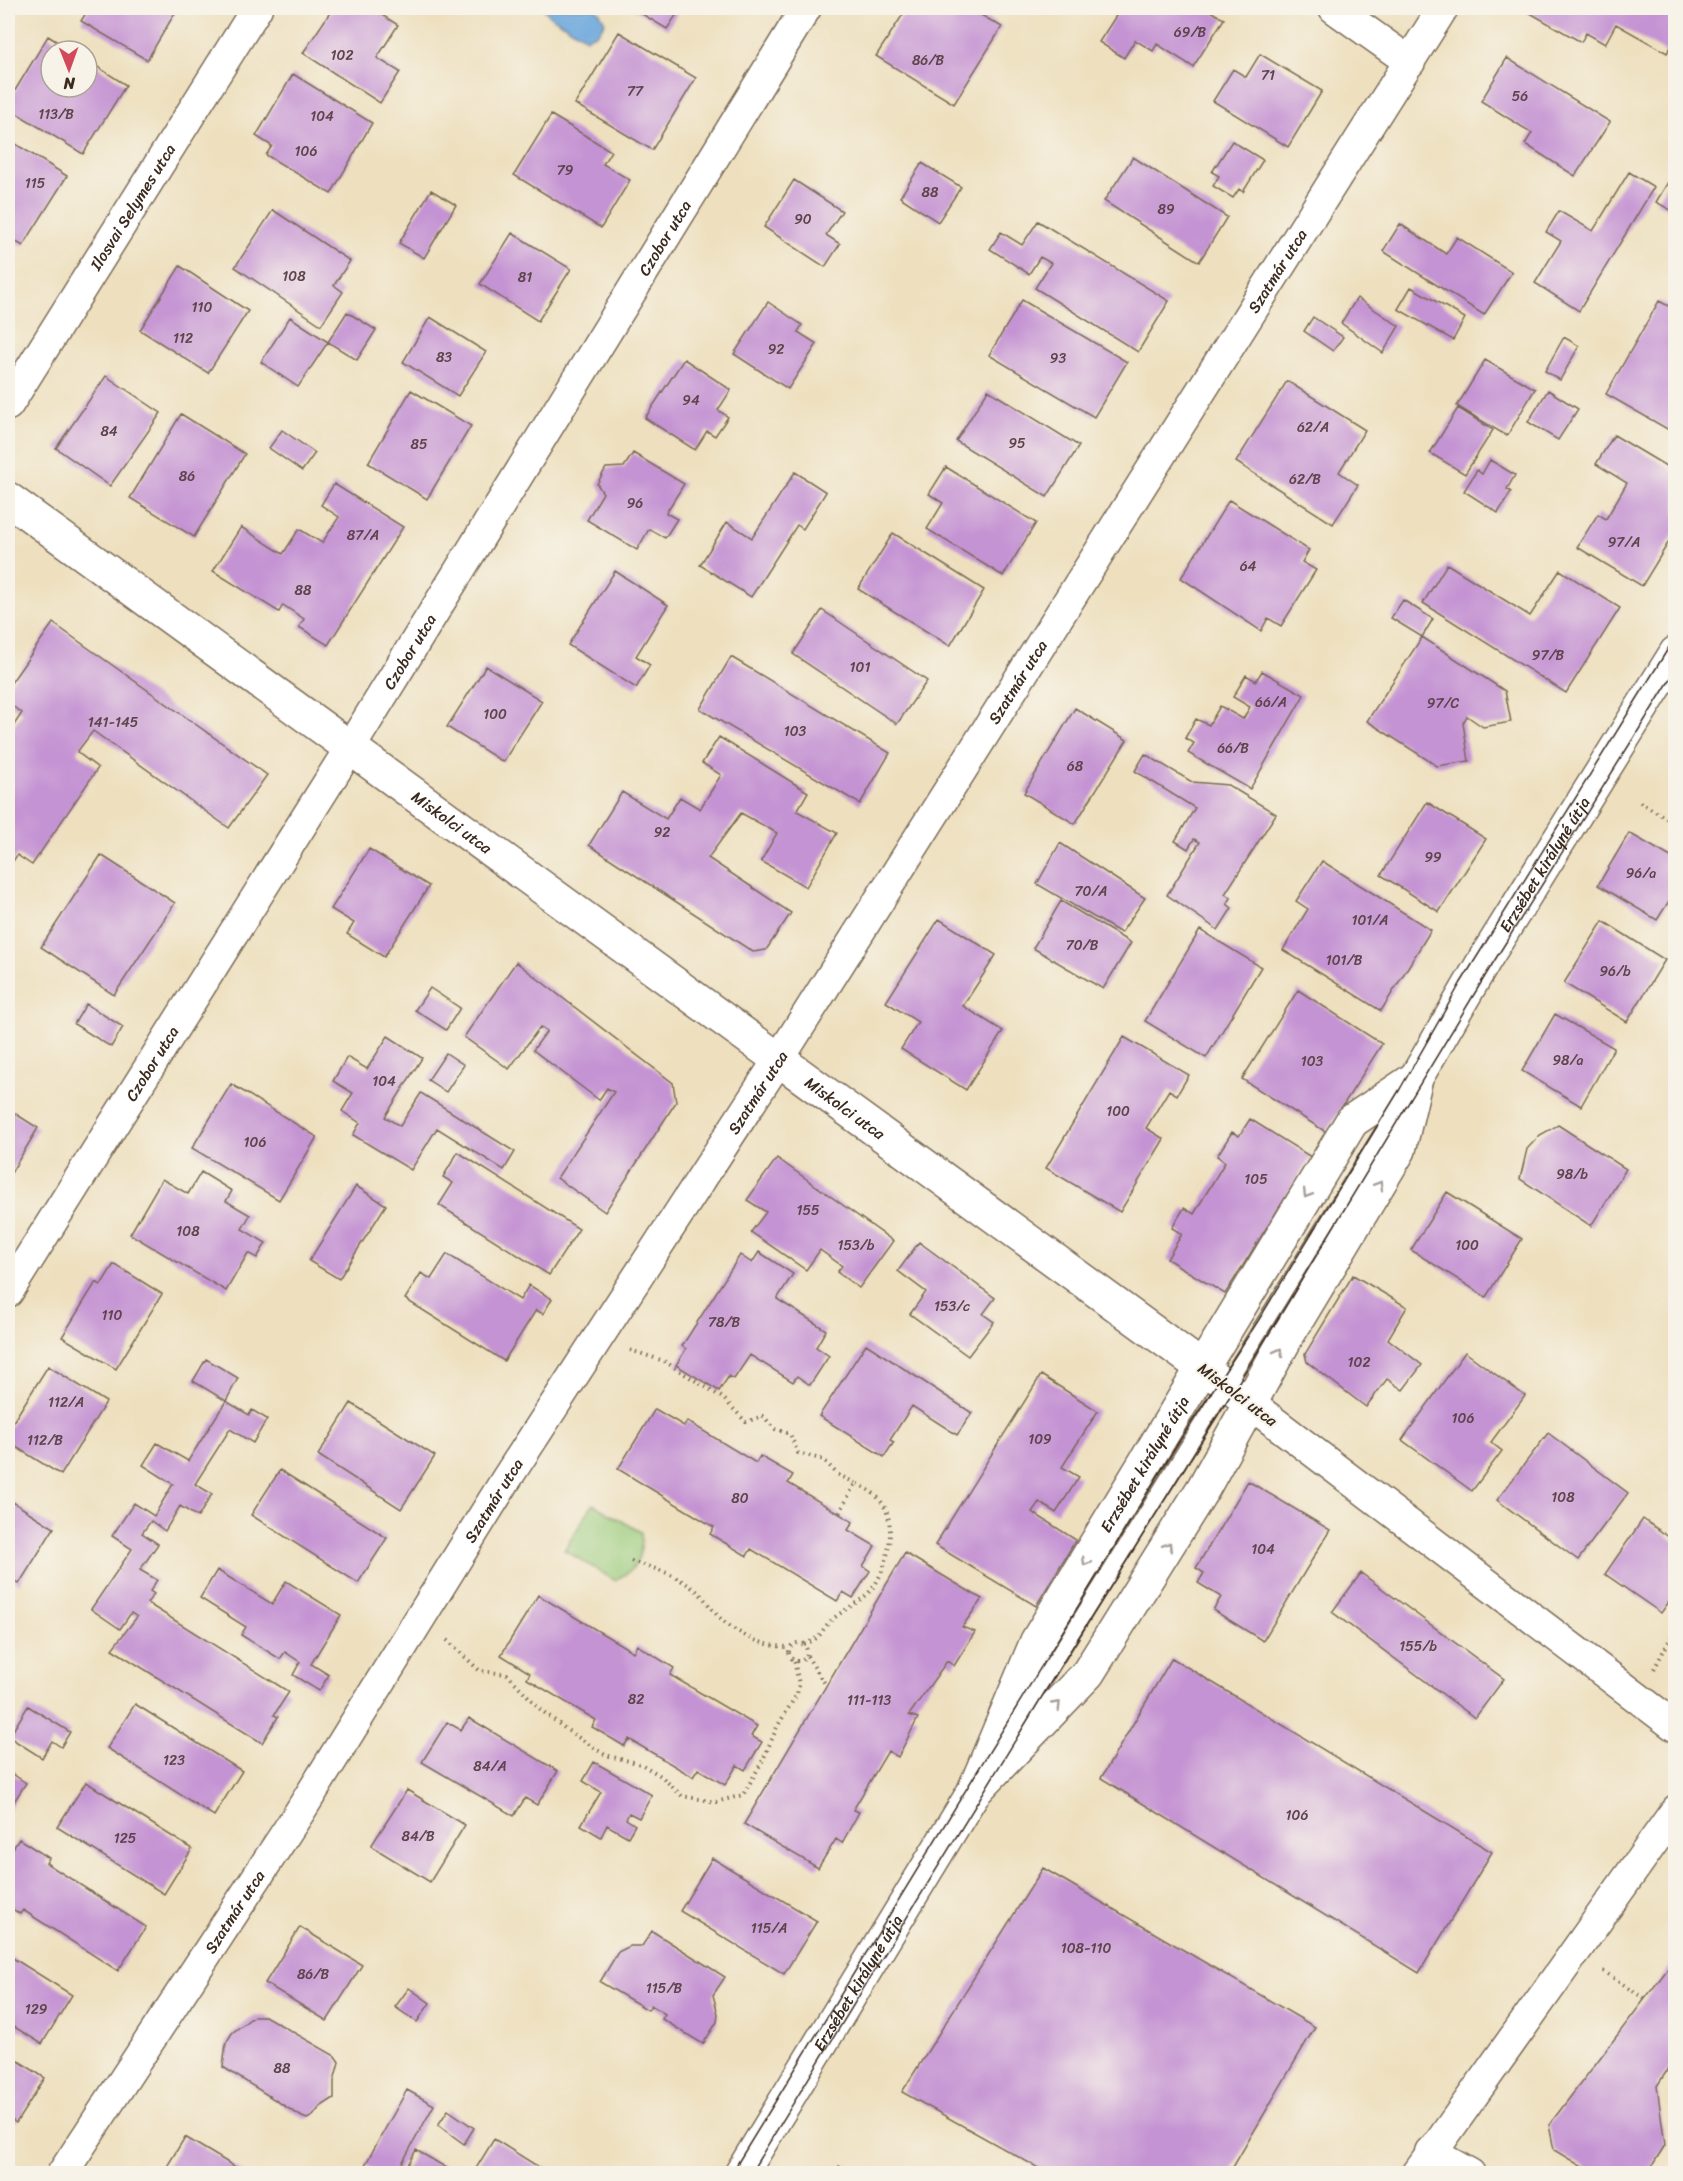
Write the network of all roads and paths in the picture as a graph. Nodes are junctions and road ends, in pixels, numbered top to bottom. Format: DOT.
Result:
graph roads {
  1 [pos="257,8"];
  2 [pos="806,8"];
  3 [pos="1334,8"];
  4 [pos="1443,8"];
  5 [pos="1410,62"];
  6 [pos="8,405"];
  7 [pos="8,499"];
  8 [pos="1676,653"];
  9 [pos="350,748"];
  10 [pos="1640,802"];
  11 [pos="1676,824"];
  12 [pos="779,1059"];
  13 [pos="1416,1078"];
  14 [pos="8,1292"];
  15 [pos="599,1334"];
  16 [pos="1227,1386"];
  17 [pos="855,1483"];
  18 [pos="839,1514"];
  19 [pos="631,1561"];
  20 [pos="420,1619"];
  21 [pos="1676,1628"];
  22 [pos="804,1644"];
  23 [pos="790,1647"];
  24 [pos="807,1656"];
  25 [pos="794,1660"];
  26 [pos="826,1685"];
  27 [pos="1639,1699"];
  28 [pos="1676,1727"];
  29 [pos="973,1793"];
  30 [pos="1676,1810"];
  31 [pos="1574,1952"];
  32 [pos="1645,1999"];
  33 [pos="1424,2163"];
  34 [pos="62,2174"];
  35 [pos="741,2174"];
  36 [pos="1470,2174"];
  1 -- 6 [label="street, Ilosvai Selymes utca"];
  2 -- 9 [label="street, Czobor utca"];
  3 -- 5 [label="street"];
  4 -- 5 [label="street, Szatmár utca"];
  5 -- 12 [label="street, Szatmár utca"];
  7 -- 9 [label="street, Miskolci utca"];
  8 -- 13 [label="street, Erzsébet királyné útja"];
  9 -- 12 [label="street, Miskolci utca"];
  9 -- 14 [label="street, Czobor utca"];
  10 -- 11 [label="path"];
  12 -- 15 [label="street, Szatmár utca"];
  12 -- 16 [label="street, Miskolci utca"];
  16 -- 13 [label="street, Erzsébet királyné útja, one-way"];
  13 -- 16 [label="street, Erzsébet királyné útja"];
  15 -- 17 [label="path"];
  15 -- 20 [label="street, Szatmár utca"];
  16 -- 27 [label="street, Miskolci utca"];
  16 -- 29 [label="street, Erzsébet királyné útja"];
  29 -- 16 [label="street, Erzsébet királyné útja, one-way"];
  17 -- 18 [label="path"];
  17 -- 22 [label="path"];
  19 -- 23 [label="path"];
  20 -- 25 [label="path"];
  20 -- 34 [label="street, Szatmár utca"];
  21 -- 27 [label="path"];
  22 -- 23 [label="path"];
  22 -- 24 [label="path"];
  23 -- 25 [label="path"];
  24 -- 25 [label="path"];
  24 -- 26 [label="path"];
  27 -- 28 [label="street, Miskolci utca"];
  29 -- 35 [label="street, Erzsébet királyné útja"];
  30 -- 31 [label="street"];
  31 -- 32 [label="path"];
  31 -- 33 [label="street"];
  33 -- 36 [label="street"];
}
